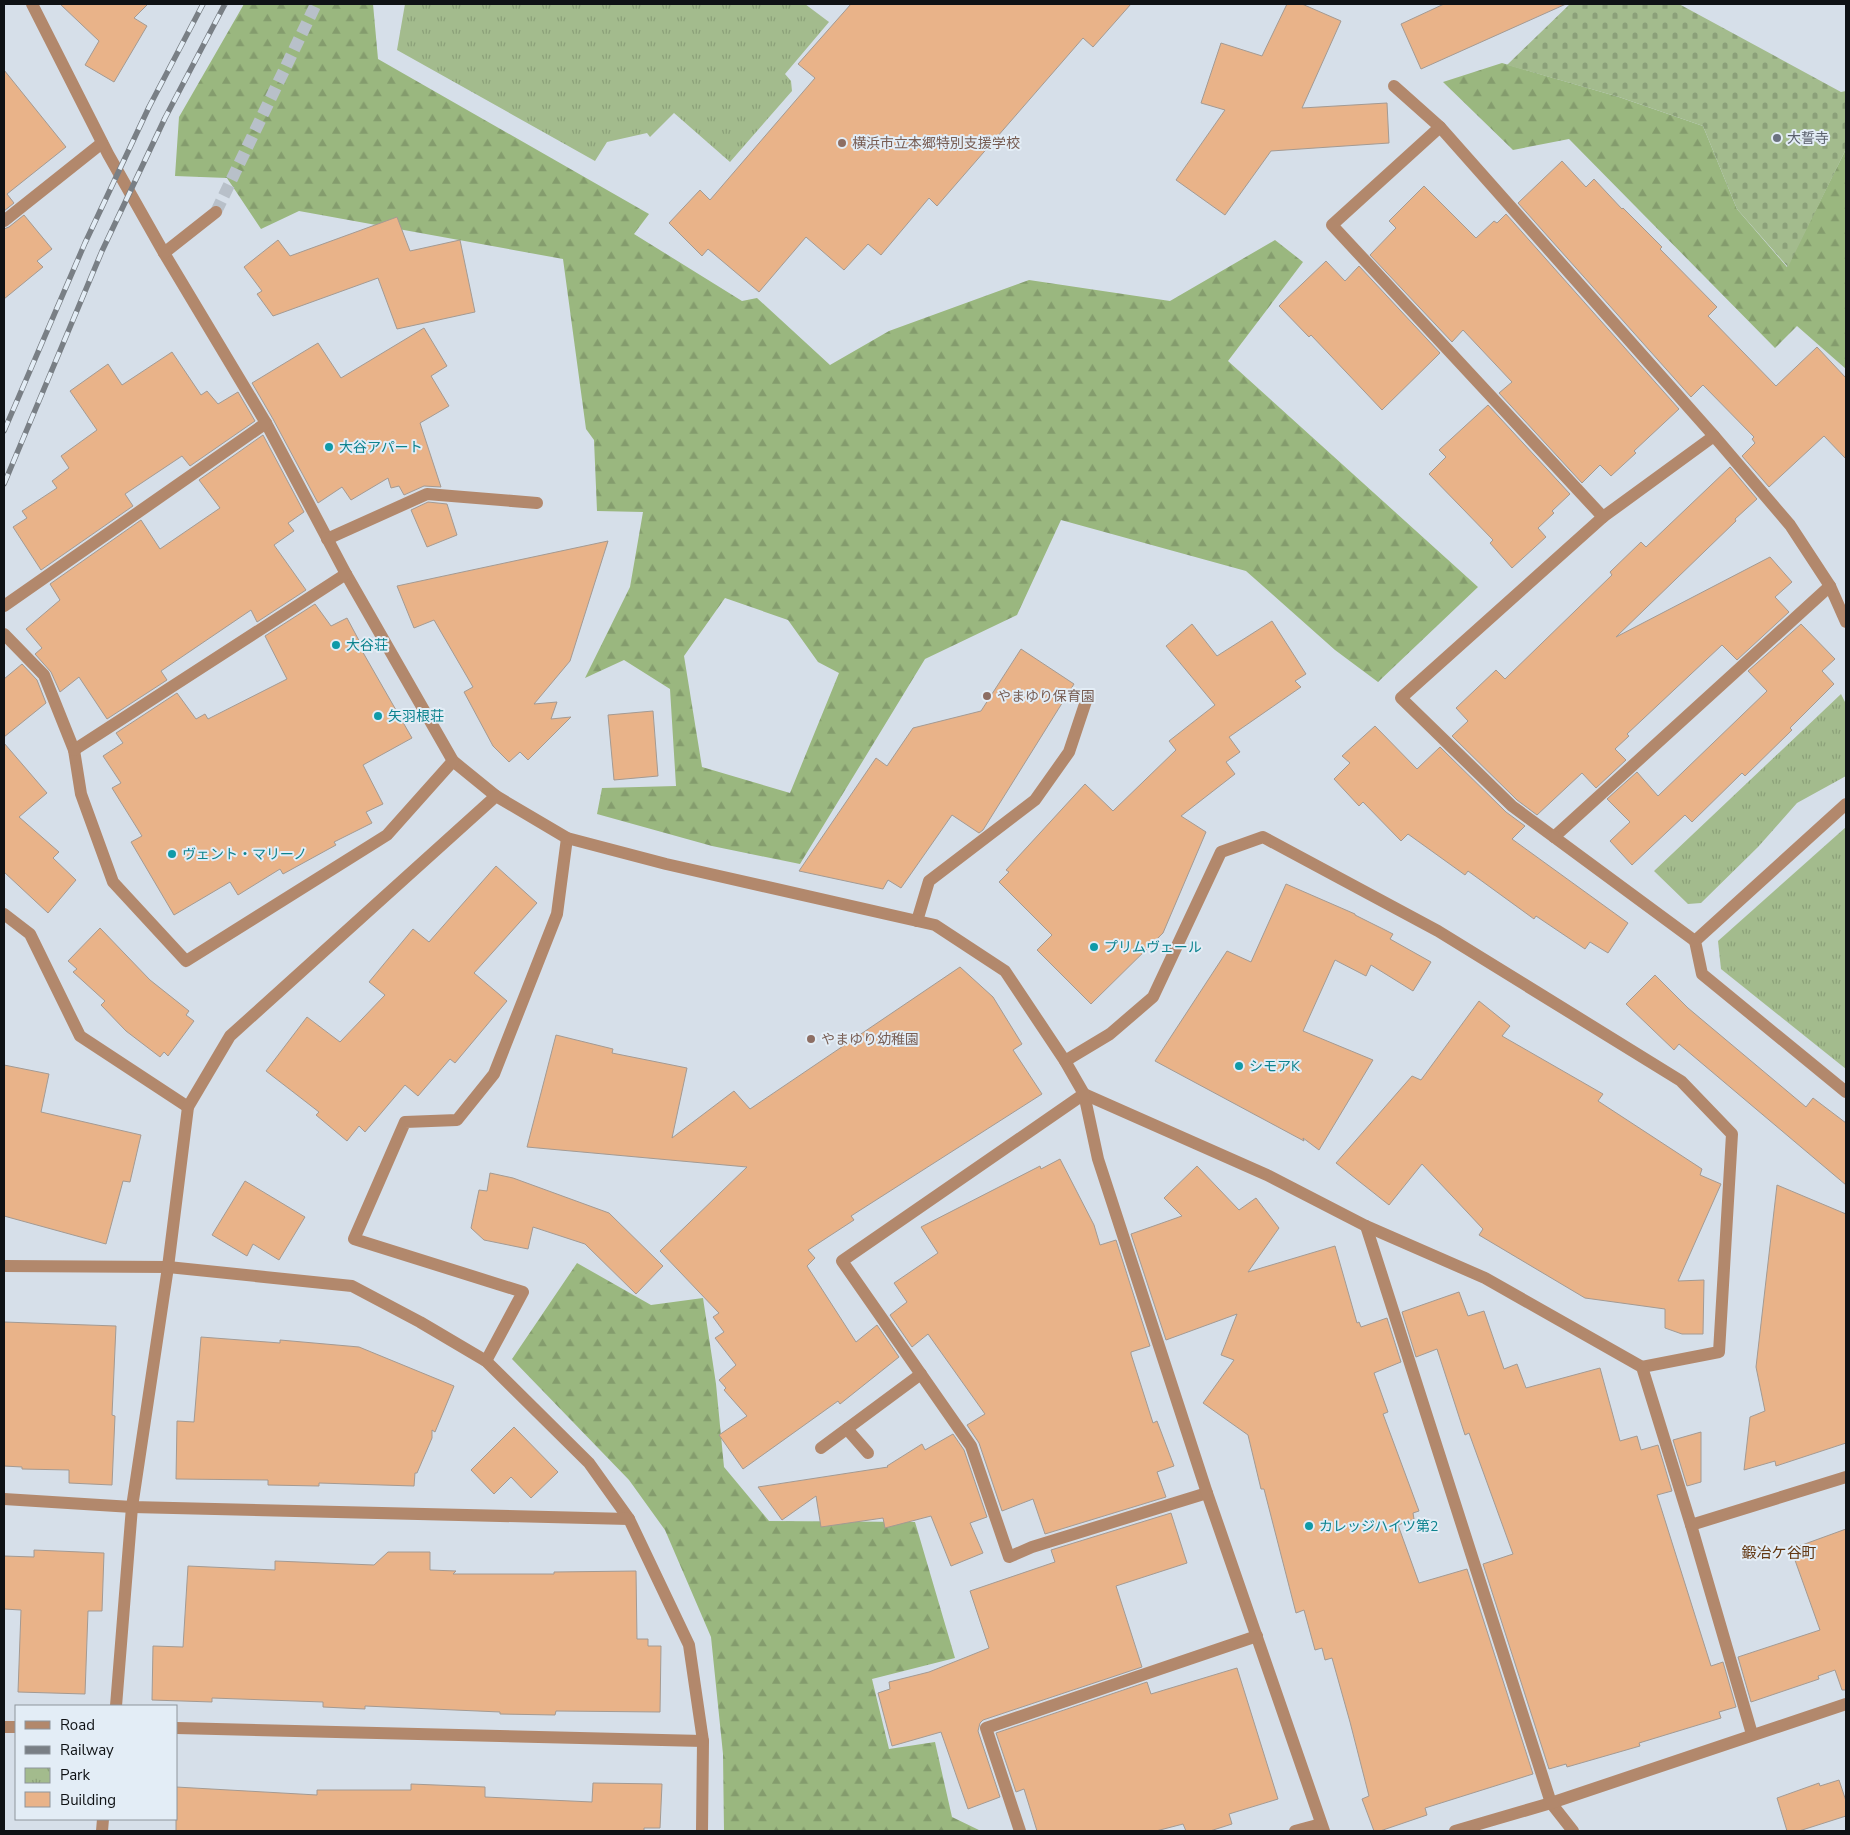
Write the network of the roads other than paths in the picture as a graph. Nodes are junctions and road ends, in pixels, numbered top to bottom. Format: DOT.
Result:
graph roads {
  1 [pos="32,4"];
  2 [pos="1394,86"];
  3 [pos="1440,127"];
  4 [pos="102,143"];
  5 [pos="216,212"];
  6 [pos="4,221"];
  7 [pos="164,253"];
  8 [pos="266,423"];
  9 [pos="1714,436"];
  10 [pos="537,503"];
  11 [pos="1602,517"];
  12 [pos="327,539"];
  13 [pos="346,574"];
  14 [pos="1830,586"];
  15 [pos="4,606"];
  16 [pos="1846,622"];
  17 [pos="4,634"];
  18 [pos="1088,695"];
  19 [pos="74,750"];
  20 [pos="453,761"];
  21 [pos="496,796"];
  22 [pos="1846,804"];
  23 [pos="1554,837"];
  24 [pos="567,838"];
  25 [pos="4,914"];
  26 [pos="917,921"];
  27 [pos="1695,941"];
  28 [pos="1065,1061"];
  29 [pos="1846,1092"];
  30 [pos="1084,1094"];
  31 [pos="188,1107"];
  32 [pos="1366,1226"];
  33 [pos="4,1266"];
  34 [pos="168,1267"];
  35 [pos="486,1361"];
  36 [pos="1642,1367"];
  37 [pos="921,1374"];
  38 [pos="847,1429"];
  39 [pos="821,1448"];
  40 [pos="868,1453"];
  41 [pos="1846,1477"];
  42 [pos="1207,1493"];
  43 [pos="4,1499"];
  44 [pos="132,1507"];
  45 [pos="629,1519"];
  46 [pos="1691,1525"];
  47 [pos="1257,1636"];
  48 [pos="1846,1704"];
  49 [pos="116,1705"];
  50 [pos="178,1728"];
  51 [pos="1752,1734"];
  52 [pos="703,1742"];
  53 [pos="1551,1803"];
  54 [pos="1323,1827"];
  55 [pos="702,1831"];
  56 [pos="1020,1831"];
  57 [pos="1295,1831"];
  58 [pos="1455,1831"];
  59 [pos="1574,1831"];
  1 -- 4 [label="street"];
  2 -- 3 [label="street"];
  3 -- 9 [label="street"];
  3 -- 11 [label="street"];
  4 -- 6 [label="street"];
  4 -- 7 [label="street"];
  5 -- 7 [label="street"];
  7 -- 8 [label="street"];
  8 -- 12 [label="street"];
  8 -- 15 [label="street"];
  9 -- 11 [label="street"];
  9 -- 14 [label="street"];
  10 -- 12 [label="street"];
  11 -- 23 [label="street"];
  12 -- 13 [label="street"];
  13 -- 19 [label="street"];
  13 -- 20 [label="street"];
  14 -- 16 [label="street"];
  14 -- 23 [label="street"];
  17 -- 19 [label="street"];
  18 -- 26 [label="street"];
  19 -- 20 [label="street"];
  20 -- 21 [label="street"];
  21 -- 24 [label="street"];
  21 -- 31 [label="street"];
  22 -- 27 [label="street"];
  23 -- 27 [label="street"];
  24 -- 26 [label="street"];
  24 -- 35 [label="street"];
  25 -- 31 [label="street"];
  26 -- 28 [label="street"];
  27 -- 29 [label="street"];
  28 -- 30 [label="street"];
  28 -- 36 [label="street"];
  30 -- 32 [label="street"];
  30 -- 37 [label="street"];
  30 -- 42 [label="street"];
  31 -- 34 [label="street"];
  32 -- 36 [label="street"];
  32 -- 53 [label="street"];
  33 -- 34 [label="street"];
  34 -- 35 [label="street"];
  34 -- 44 [label="street"];
  35 -- 45 [label="street"];
  36 -- 46 [label="street"];
  37 -- 38 [label="street"];
  37 -- 42 [label="street"];
  38 -- 39 [label="street"];
  38 -- 40 [label="street"];
  41 -- 46 [label="street"];
  42 -- 47 [label="street"];
  43 -- 44 [label="street"];
  44 -- 45 [label="street"];
  44 -- 49 [label="street"];
  45 -- 52 [label="street"];
  46 -- 51 [label="street"];
  47 -- 54 [label="street"];
  47 -- 56 [label="street"];
  48 -- 51 [label="street"];
  50 -- 52 [label="street"];
  51 -- 53 [label="street"];
  52 -- 55 [label="street"];
  53 -- 58 [label="street"];
  53 -- 59 [label="street"];
  54 -- 57 [label="street"];
}
